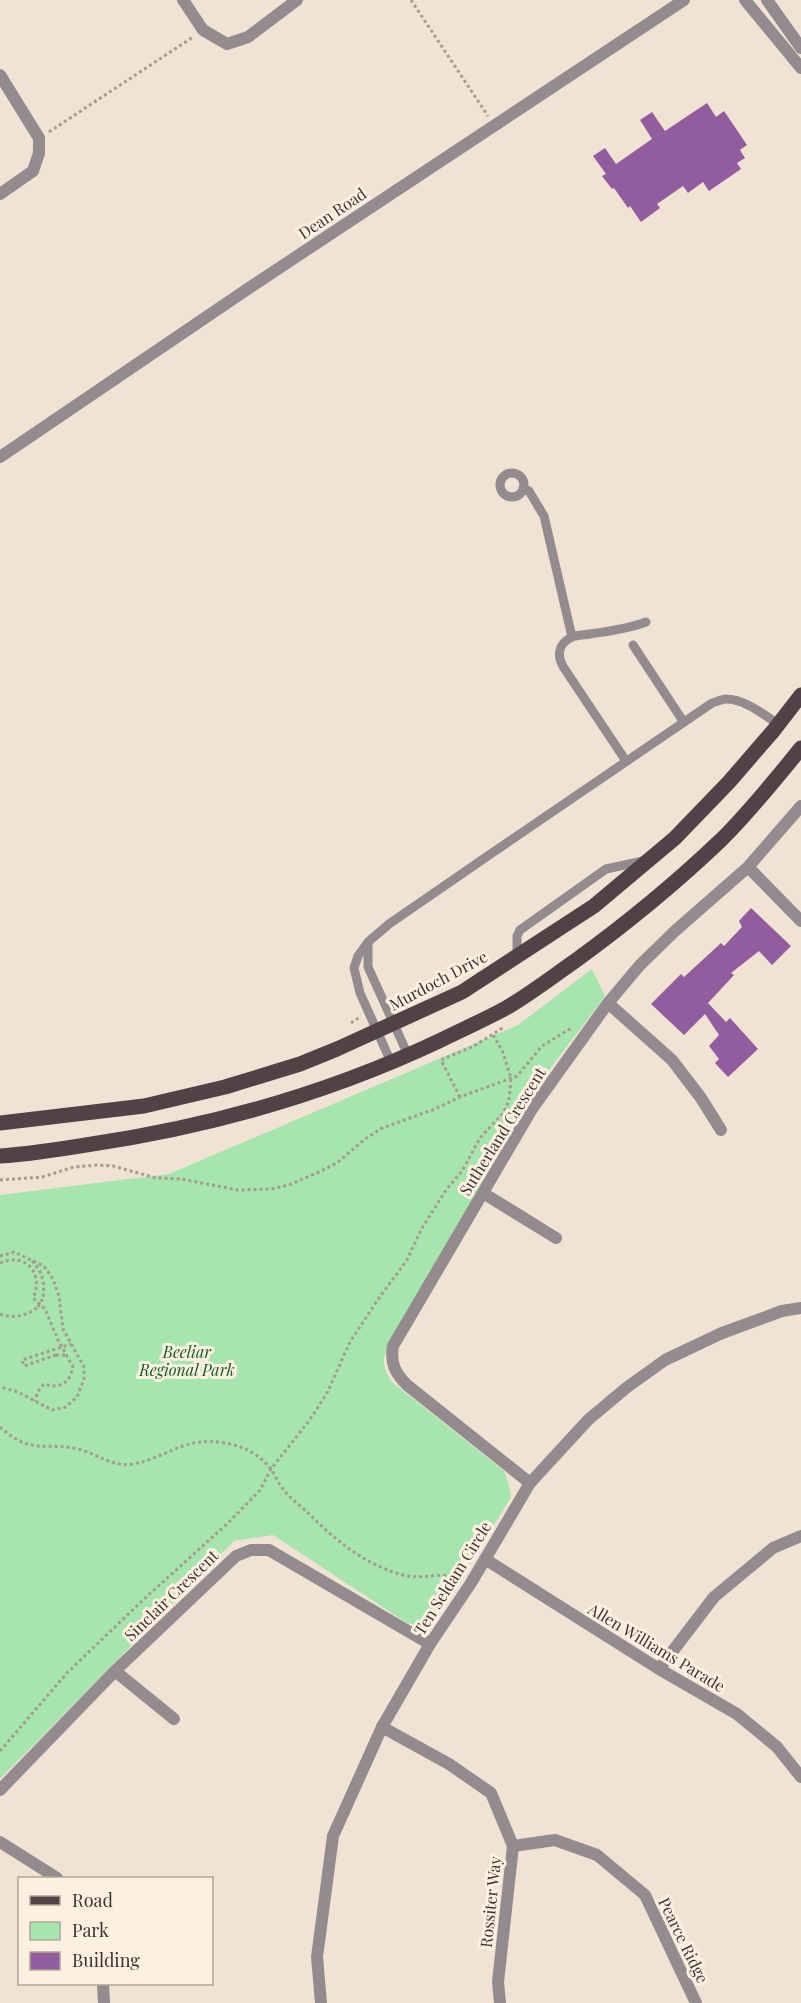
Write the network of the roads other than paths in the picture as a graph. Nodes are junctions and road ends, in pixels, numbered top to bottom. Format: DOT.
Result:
graph roads {
  1 [pos="183,0"];
  2 [pos="297,0"];
  3 [pos="684,0"];
  4 [pos="745,0"];
  5 [pos="767,0"];
  6 [pos="801,48"];
  7 [pos="801,68"];
  8 [pos="0,75"];
  9 [pos="0,194"];
  10 [pos="0,457"];
  11 [pos="524,488"];
  12 [pos="646,622"];
  13 [pos="572,637"];
  14 [pos="633,645"];
  15 [pos="801,695"];
  16 [pos="683,721"];
  17 [pos="778,724"];
  18 [pos="801,748"];
  19 [pos="626,760"];
  20 [pos="801,806"];
  21 [pos="648,860"];
  22 [pos="748,867"];
  23 [pos="801,921"];
  24 [pos="368,942"];
  25 [pos="517,957"];
  26 [pos="608,1003"];
  27 [pos="393,1024"];
  28 [pos="378,1031"];
  29 [pos="408,1055"];
  30 [pos="392,1062"];
  31 [pos="0,1123"];
  32 [pos="721,1130"];
  33 [pos="0,1156"];
  34 [pos="483,1193"];
  35 [pos="556,1238"];
  36 [pos="801,1308"];
  37 [pos="530,1483"];
  38 [pos="801,1536"];
  39 [pos="485,1559"];
  40 [pos="430,1644"];
  41 [pos="658,1669"];
  42 [pos="115,1671"];
  43 [pos="174,1719"];
  44 [pos="382,1727"];
  45 [pos="801,1777"];
  46 [pos="0,1790"];
  47 [pos="0,1842"];
  48 [pos="513,1846"];
  49 [pos="55,1877"];
  50 [pos="103,1985"];
  51 [pos="104,2003"];
  52 [pos="321,2003"];
  53 [pos="500,2003"];
  54 [pos="696,2003"];
  1 -- 2 [label="street"];
  3 -- 10 [label="street, Dean Road"];
  4 -- 7 [label="street"];
  5 -- 6 [label="street"];
  8 -- 9 [label="street"];
  11 -- 13 [label="lane"];
  12 -- 13 [label="lane"];
  13 -- 19 [label="lane"];
  14 -- 16 [label="lane"];
  15 -- 17 [label="main road, Murdoch Drive"];
  16 -- 17 [label="lane"];
  16 -- 19 [label="lane"];
  17 -- 21 [label="main road, Murdoch Drive"];
  18 -- 29 [label="main road"];
  19 -- 24 [label="lane"];
  20 -- 22 [label="street, Sutherland Crescent"];
  21 -- 25 [label="main road, Murdoch Drive"];
  21 -- 25 [label="lane"];
  22 -- 23 [label="street"];
  22 -- 26 [label="street, Sutherland Crescent"];
  24 -- 27 [label="lane"];
  24 -- 28 [label="lane"];
  25 -- 27 [label="main road, Murdoch Drive"];
  26 -- 32 [label="street"];
  26 -- 34 [label="street, Sutherland Crescent"];
  27 -- 28 [label="main road, Murdoch Drive"];
  27 -- 29 [label="lane"];
  28 -- 30 [label="lane"];
  28 -- 31 [label="main road, Murdoch Drive"];
  29 -- 30 [label="main road"];
  30 -- 33 [label="main road"];
  34 -- 35 [label="street"];
  34 -- 37 [label="street, Sutherland Crescent"];
  36 -- 37 [label="street, Ten Seldam Circle"];
  37 -- 39 [label="street, Ten Seldam Circle"];
  38 -- 41 [label="street"];
  39 -- 40 [label="street, Ten Seldam Circle"];
  39 -- 41 [label="street, Allen Williams Parade"];
  40 -- 42 [label="street, Sinclair Crescent"];
  40 -- 44 [label="street, Ten Seldam Circle"];
  41 -- 45 [label="street, Allen Williams Parade"];
  42 -- 43 [label="street"];
  42 -- 46 [label="street, Sinclair Crescent"];
  44 -- 48 [label="street, Rossiter Way"];
  44 -- 52 [label="street, Ten Seldam Circle"];
  47 -- 49 [label="street"];
  48 -- 53 [label="street, Rossiter Way"];
  48 -- 54 [label="street, Pearce Ridge"];
  50 -- 51 [label="street"];
}
